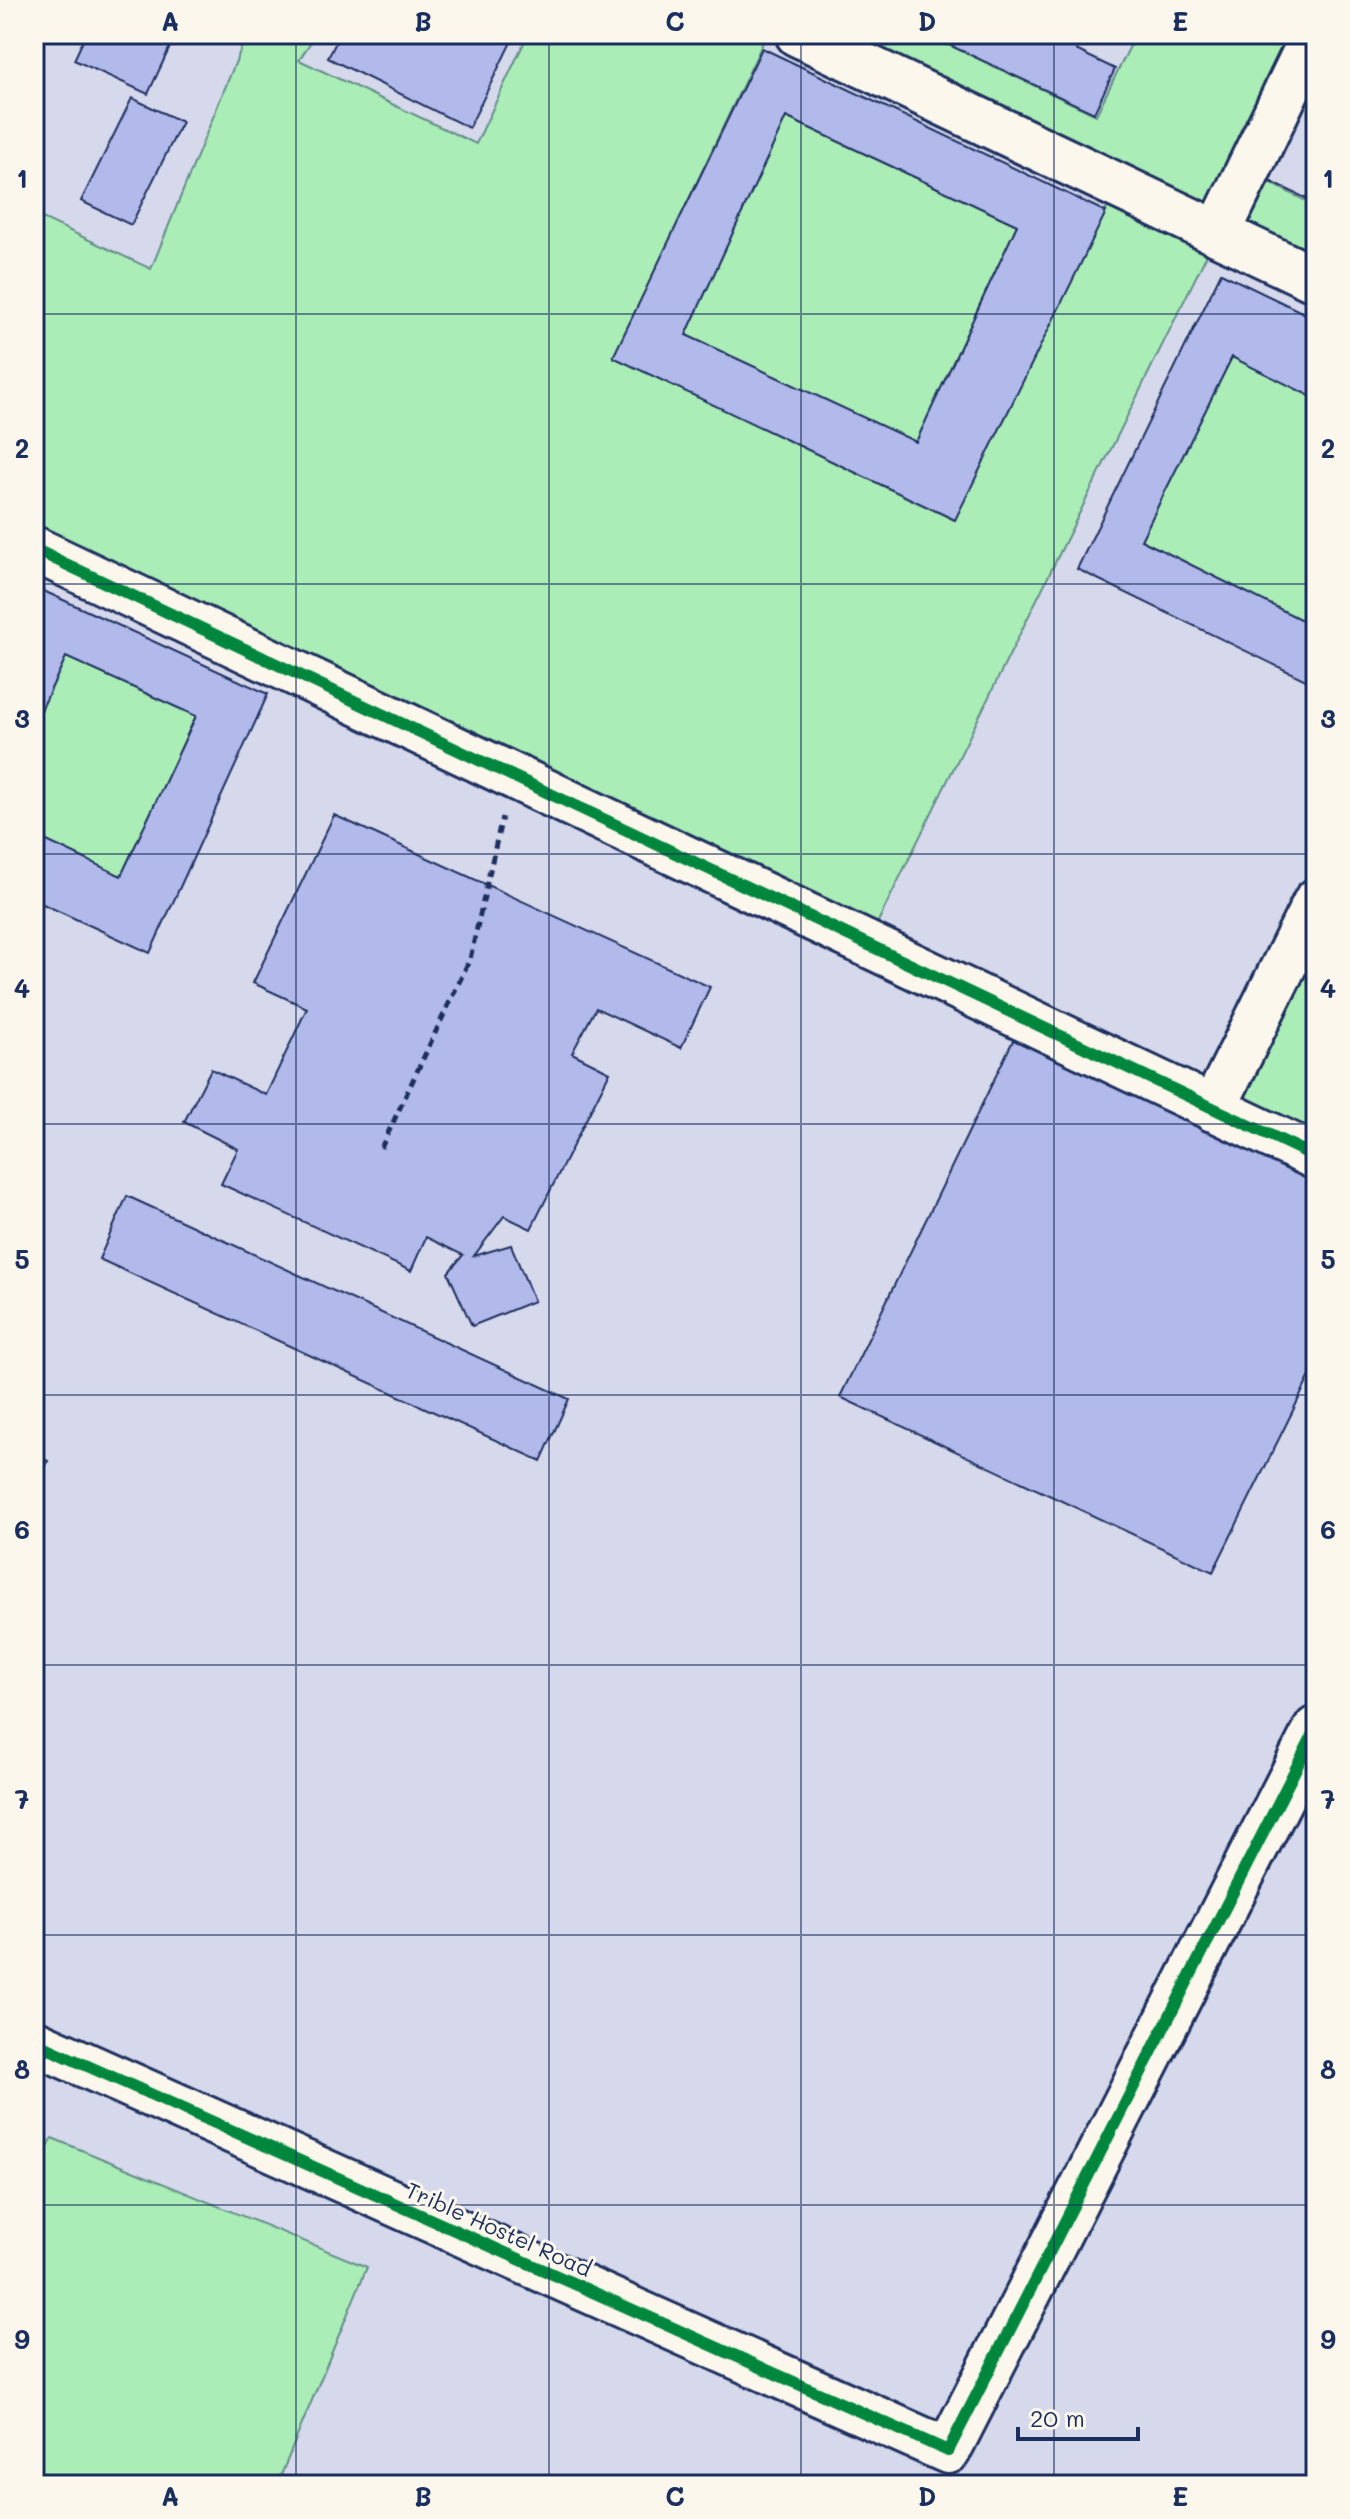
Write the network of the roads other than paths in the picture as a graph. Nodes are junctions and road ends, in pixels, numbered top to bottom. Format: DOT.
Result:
graph roads {
  1 [pos="798,34"];
  2 [pos="1314,34"];
  3 [pos="1218,233"];
  4 [pos="1316,280"];
  5 [pos="34,549"];
  6 [pos="1316,901"];
  7 [pos="1213,1109"];
  8 [pos="1316,1157"];
  9 [pos="1316,1729"];
  10 [pos="34,2042"];
  1 -- 3 [label="street"];
  2 -- 3 [label="street"];
  3 -- 4 [label="street"];
  5 -- 7 [label="street"];
  6 -- 7 [label="street"];
  7 -- 8 [label="street"];
  9 -- 10 [label="street, Trible Hostel Road"];
}
